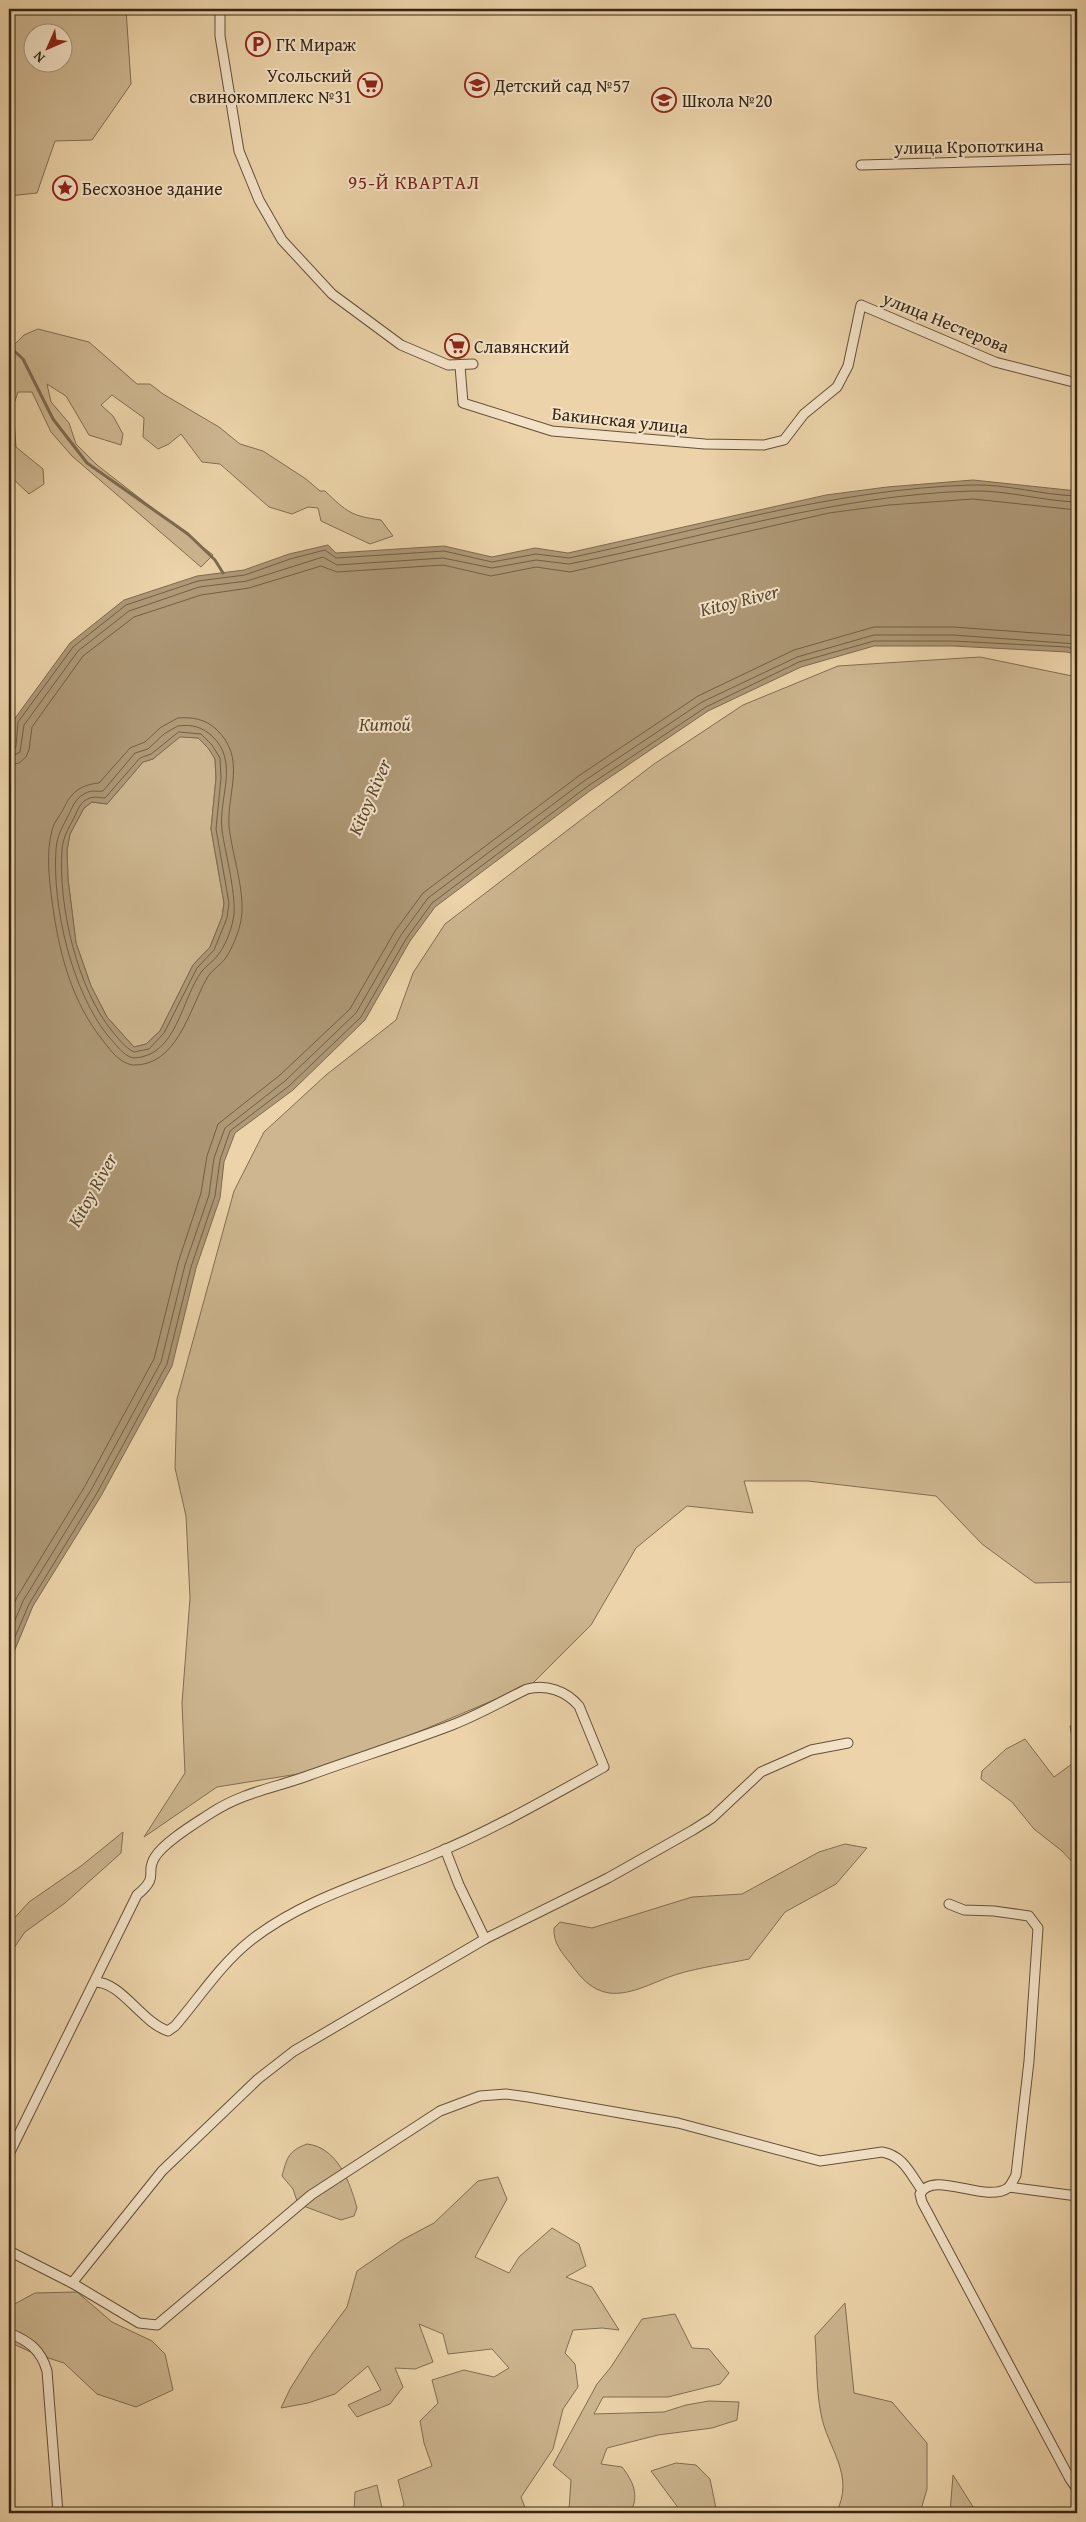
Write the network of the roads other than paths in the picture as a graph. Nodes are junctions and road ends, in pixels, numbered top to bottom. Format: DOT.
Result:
graph roads {
  1 [pos="220,9"];
  2 [pos="1077,159"];
  3 [pos="861,165"];
  4 [pos="473,364"];
  5 [pos="460,366"];
  6 [pos="1077,383"];
  7 [pos="784,440"];
  8 [pos="848,1743"];
  9 [pos="445,1848"];
  10 [pos="948,1904"];
  11 [pos="485,1940"];
  12 [pos="94,1982"];
  13 [pos="9,2154"];
  14 [pos="1009,2187"];
  15 [pos="922,2190"];
  16 [pos="1077,2196"];
  17 [pos="9,2251"];
  18 [pos="72,2283"];
  19 [pos="9,2333"];
  20 [pos="1077,2489"];
  21 [pos="58,2513"];
  1 -- 5 [label="street"];
  2 -- 3 [label="street, улица Кропоткина"];
  4 -- 5 [label="street"];
  5 -- 7 [label="street, Бакинская улица"];
  6 -- 7 [label="street, улица Нестерова"];
  8 -- 11 [label="street"];
  9 -- 11 [label="street"];
  9 -- 12 [label="street"];
  9 -- 12 [label="street"];
  10 -- 14 [label="street"];
  11 -- 18 [label="street"];
  12 -- 13 [label="street"];
  14 -- 15 [label="street"];
  14 -- 16 [label="street"];
  15 -- 18 [label="street"];
  15 -- 20 [label="street"];
  17 -- 18 [label="street"];
  19 -- 21 [label="street"];
}
